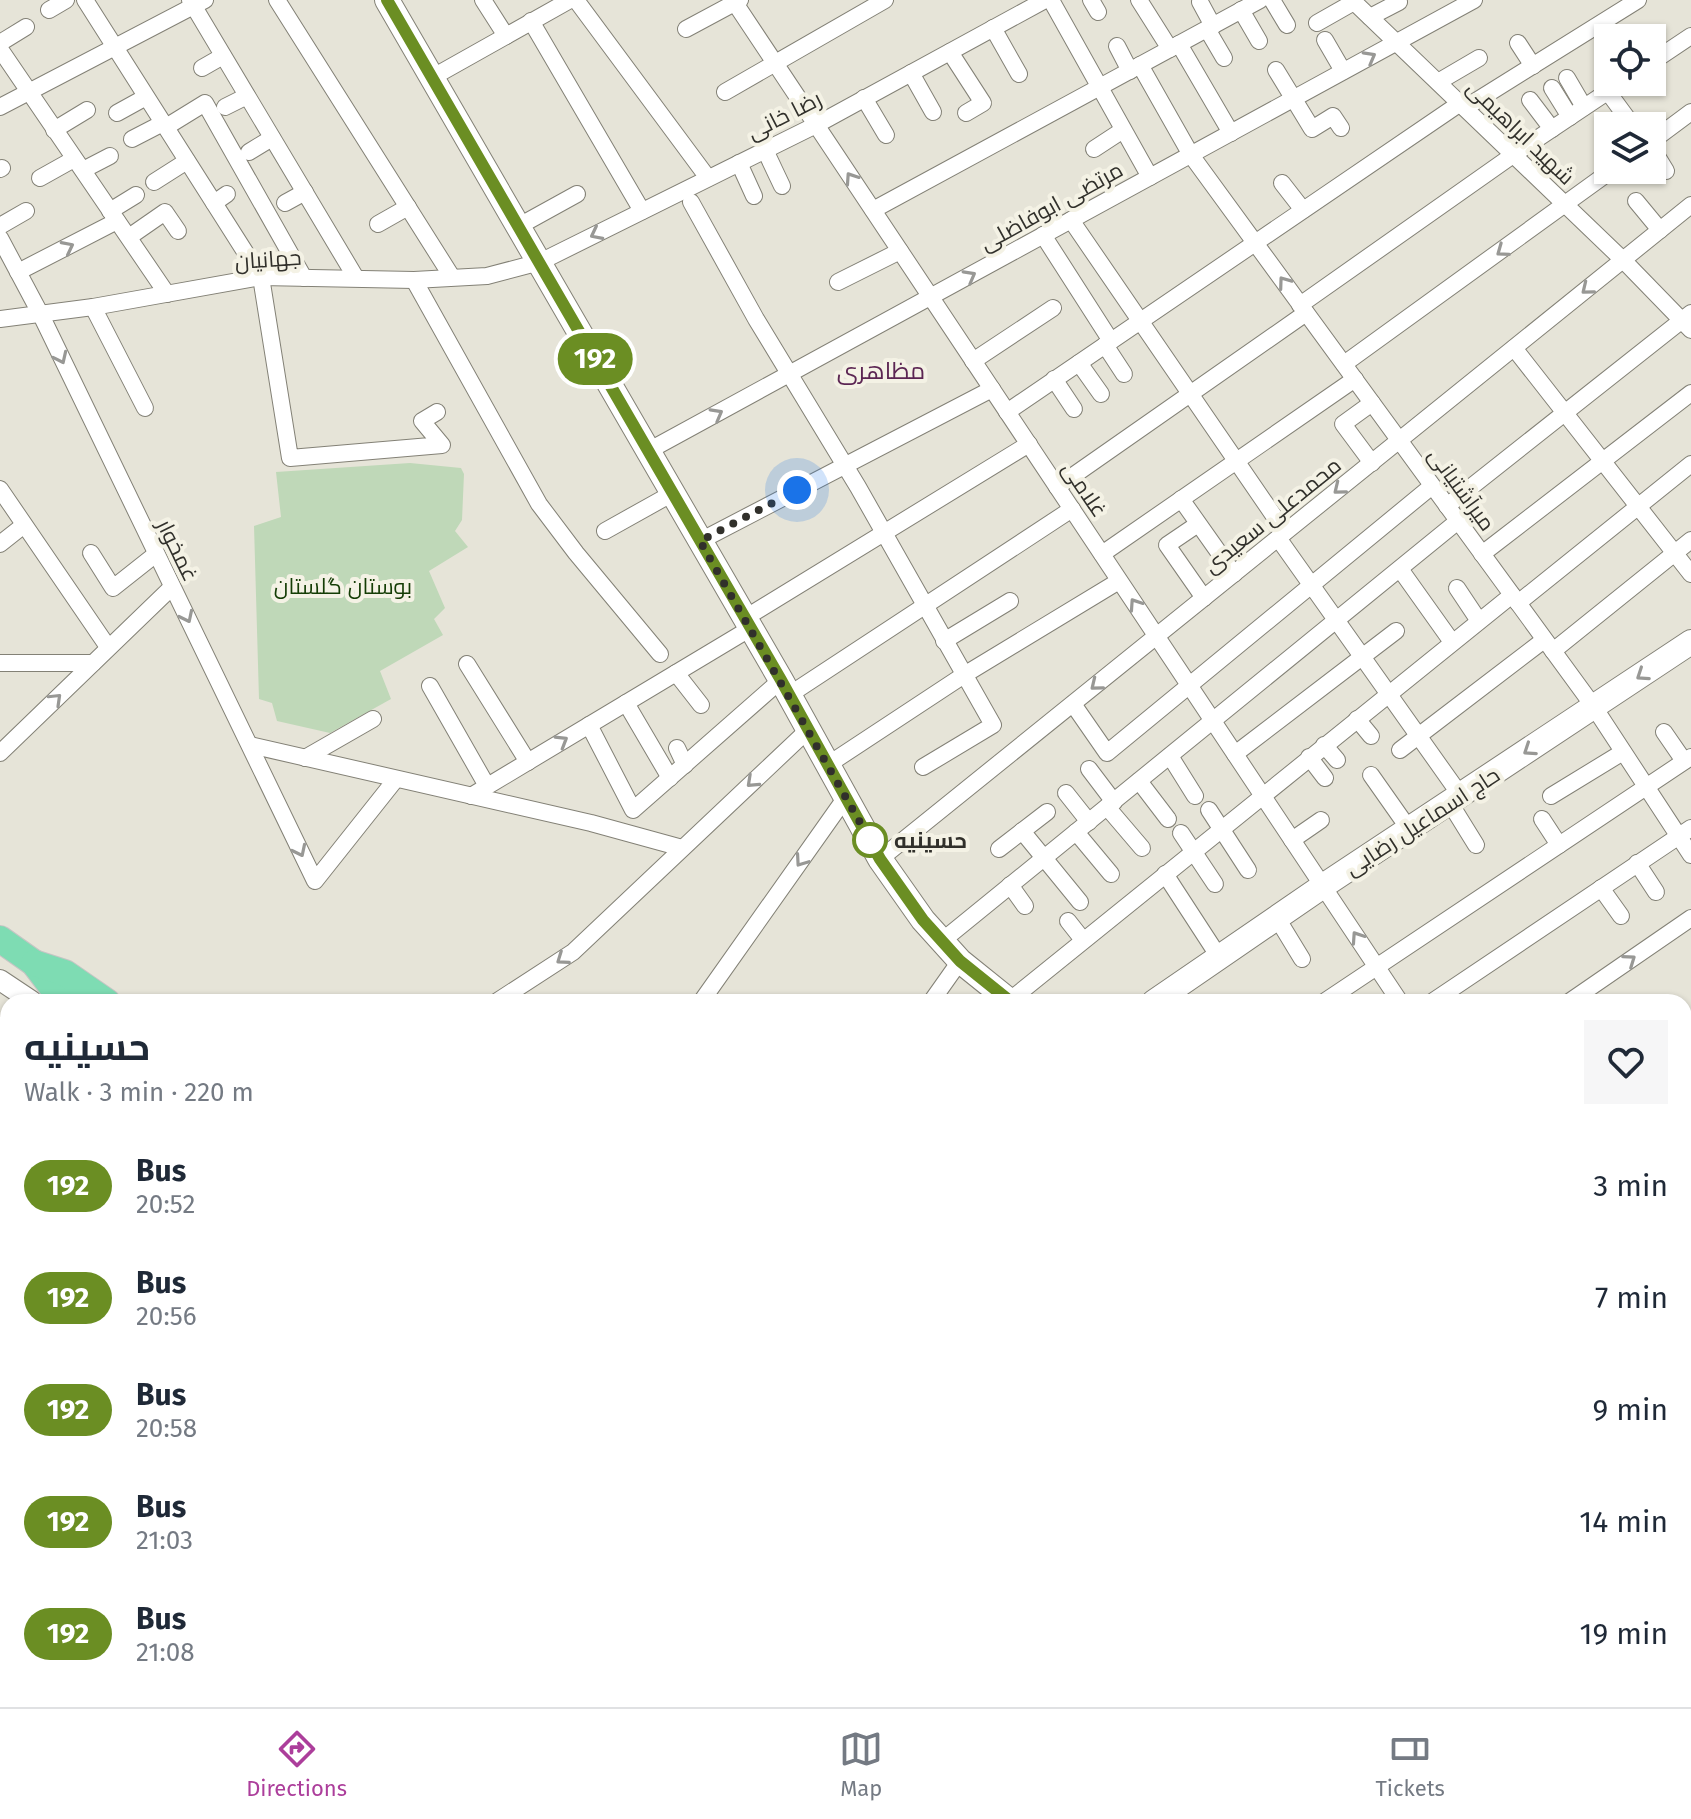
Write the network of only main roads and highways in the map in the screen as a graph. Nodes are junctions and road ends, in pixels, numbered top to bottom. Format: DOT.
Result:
graph roads {
  1 [pos="387,0"];
  2 [pos="1691,642"];
  3 [pos="0,939"];
  4 [pos="34,963"];
  5 [pos="59,994"];
  6 [pos="95,994"];
  7 [pos="1001,994"];
  8 [pos="1166,994"];
  1 -- 7 [label="main road"];
  2 -- 8 [label="main road, حاج اسماعیل رضایی, one-way"];
  3 -- 4 [label="main road"];
  4 -- 5 [label="main road"];
  4 -- 6 [label="main road"];
}
